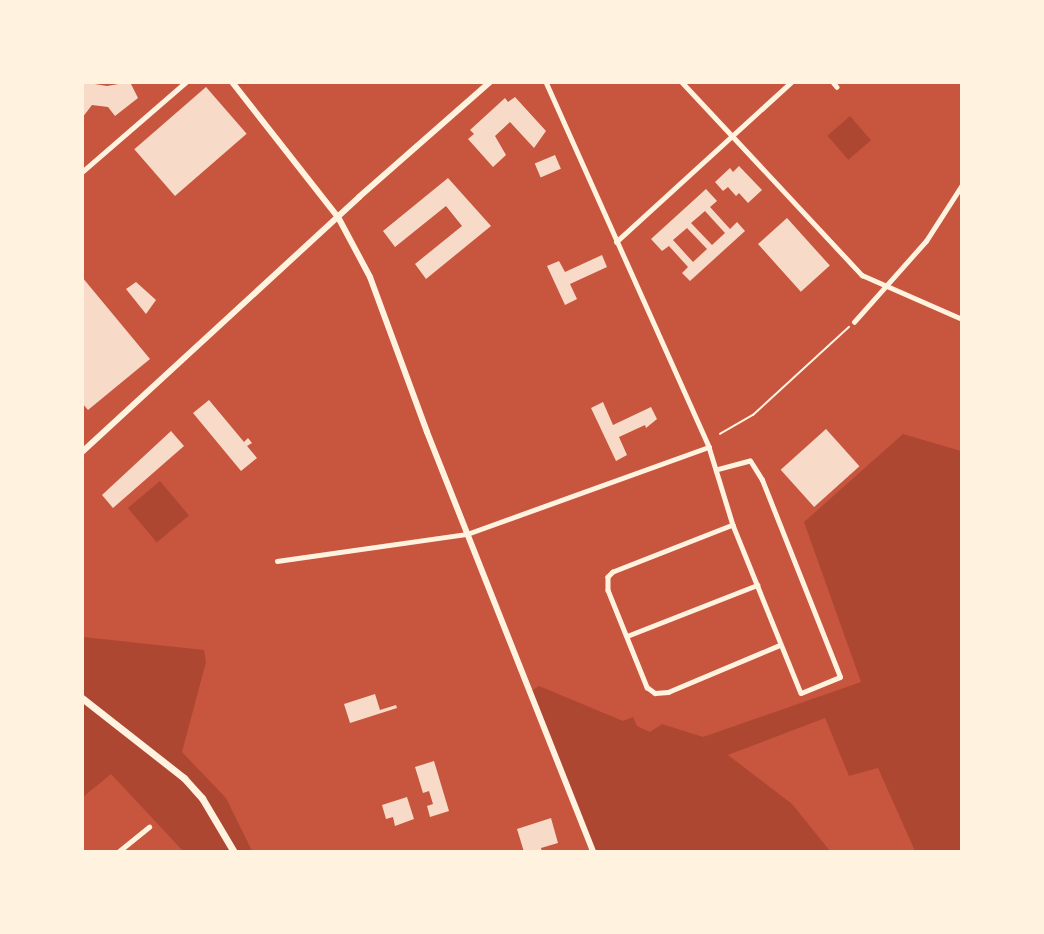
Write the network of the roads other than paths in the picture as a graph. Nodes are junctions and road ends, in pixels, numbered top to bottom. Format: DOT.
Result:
graph roads {
  1 [pos="186,82"];
  2 [pos="232,82"];
  3 [pos="490,82"];
  4 [pos="556,82"];
  5 [pos="682,82"];
  6 [pos="791,82"];
  7 [pos="547,85"];
  8 [pos="732,137"];
  9 [pos="82,172"];
  10 [pos="962,185"];
  11 [pos="338,217"];
  12 [pos="616,242"];
  13 [pos="888,287"];
  14 [pos="962,320"];
  15 [pos="854,322"];
  16 [pos="709,447"];
  17 [pos="82,453"];
  18 [pos="717,470"];
  19 [pos="733,525"];
  20 [pos="467,534"];
  21 [pos="277,561"];
  22 [pos="757,585"];
  23 [pos="627,636"];
  24 [pos="780,645"];
  25 [pos="82,698"];
  26 [pos="149,827"];
  27 [pos="118,852"];
  28 [pos="234,852"];
  29 [pos="593,852"];
  1 -- 9 [label="street"];
  2 -- 11 [label="street"];
  3 -- 11 [label="street"];
  4 -- 7 [label="street"];
  5 -- 8 [label="street"];
  6 -- 8 [label="street"];
  7 -- 12 [label="street"];
  8 -- 12 [label="street"];
  8 -- 13 [label="street"];
  10 -- 13 [label="street"];
  11 -- 17 [label="street"];
  11 -- 20 [label="street"];
  12 -- 16 [label="street"];
  13 -- 14 [label="street"];
  13 -- 15 [label="street"];
  16 -- 18 [label="street"];
  16 -- 20 [label="street"];
  18 -- 19 [label="street"];
  18 -- 24 [label="street"];
  19 -- 22 [label="street"];
  19 -- 23 [label="street"];
  20 -- 21 [label="street"];
  20 -- 29 [label="street"];
  22 -- 23 [label="street"];
  22 -- 24 [label="street"];
  23 -- 24 [label="street"];
  25 -- 28 [label="main road"];
  26 -- 27 [label="street"];
}
